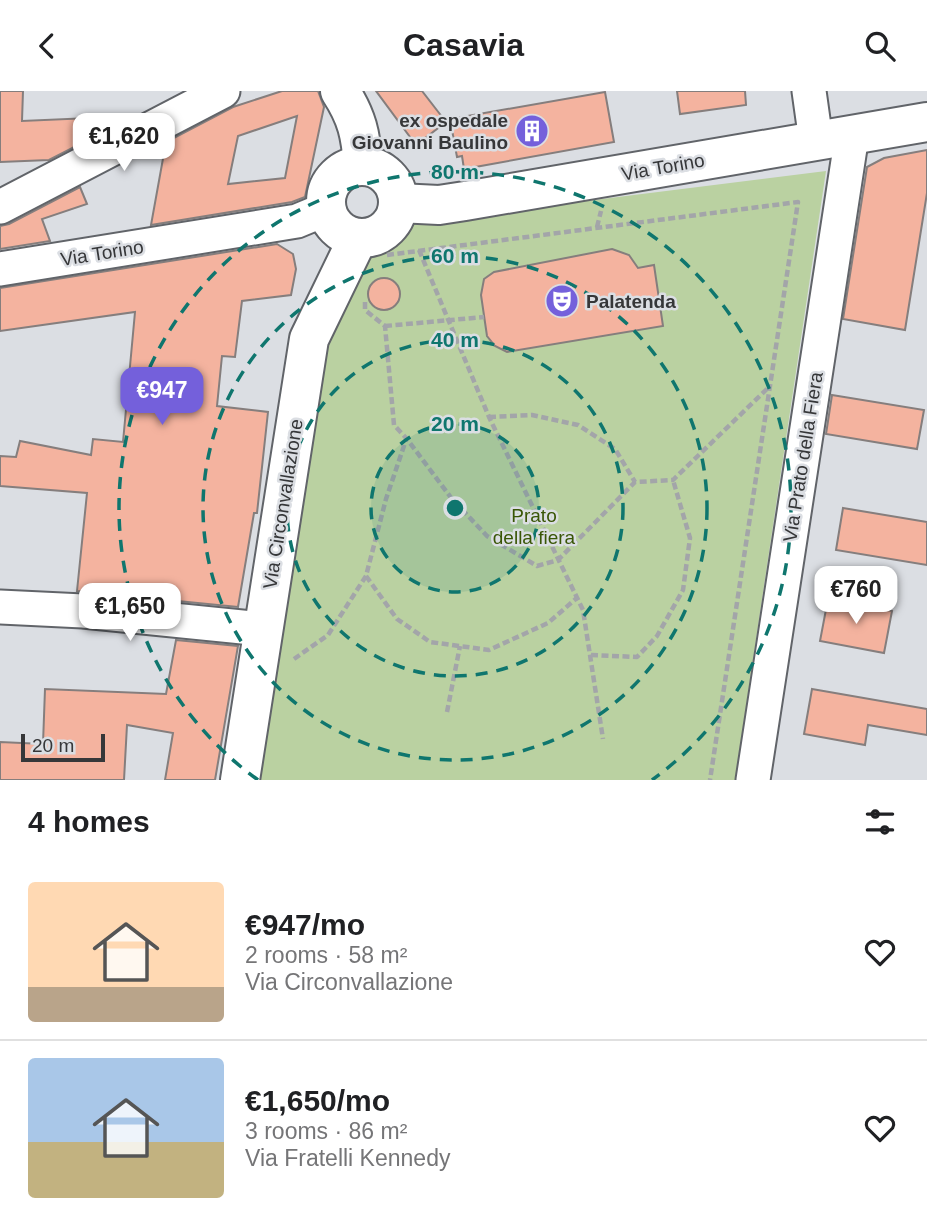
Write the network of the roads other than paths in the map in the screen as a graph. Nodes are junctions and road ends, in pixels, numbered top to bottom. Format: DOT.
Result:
graph roads {
  1 [pos="223,91"];
  2 [pos="340,91"];
  3 [pos="809,91"];
  4 [pos="927,122"];
  5 [pos="834,138"];
  6 [pos="363,166"];
  7 [pos="398,203"];
  8 [pos="0,208"];
  9 [pos="326,209"];
  10 [pos="371,247"];
  11 [pos="0,269"];
  12 [pos="0,607"];
  13 [pos="279,637"];
  14 [pos="240,780"];
  15 [pos="753,780"];
  1 -- 8 [label="street"];
  2 -- 6 [label="street"];
  3 -- 5 [label="street, Via Prato della Fiera"];
  4 -- 5 [label="street, Via Torino"];
  5 -- 7 [label="street, Via Torino"];
  5 -- 15 [label="street, Via Prato della Fiera"];
  6 -- 7 [label="street"];
  6 -- 9 [label="street"];
  7 -- 10 [label="street"];
  9 -- 10 [label="street"];
  9 -- 11 [label="street, Via Torino"];
  10 -- 13 [label="street, Via Circonvallazione"];
  12 -- 13 [label="street"];
  13 -- 14 [label="street, Via Circonvallazione"];
}
